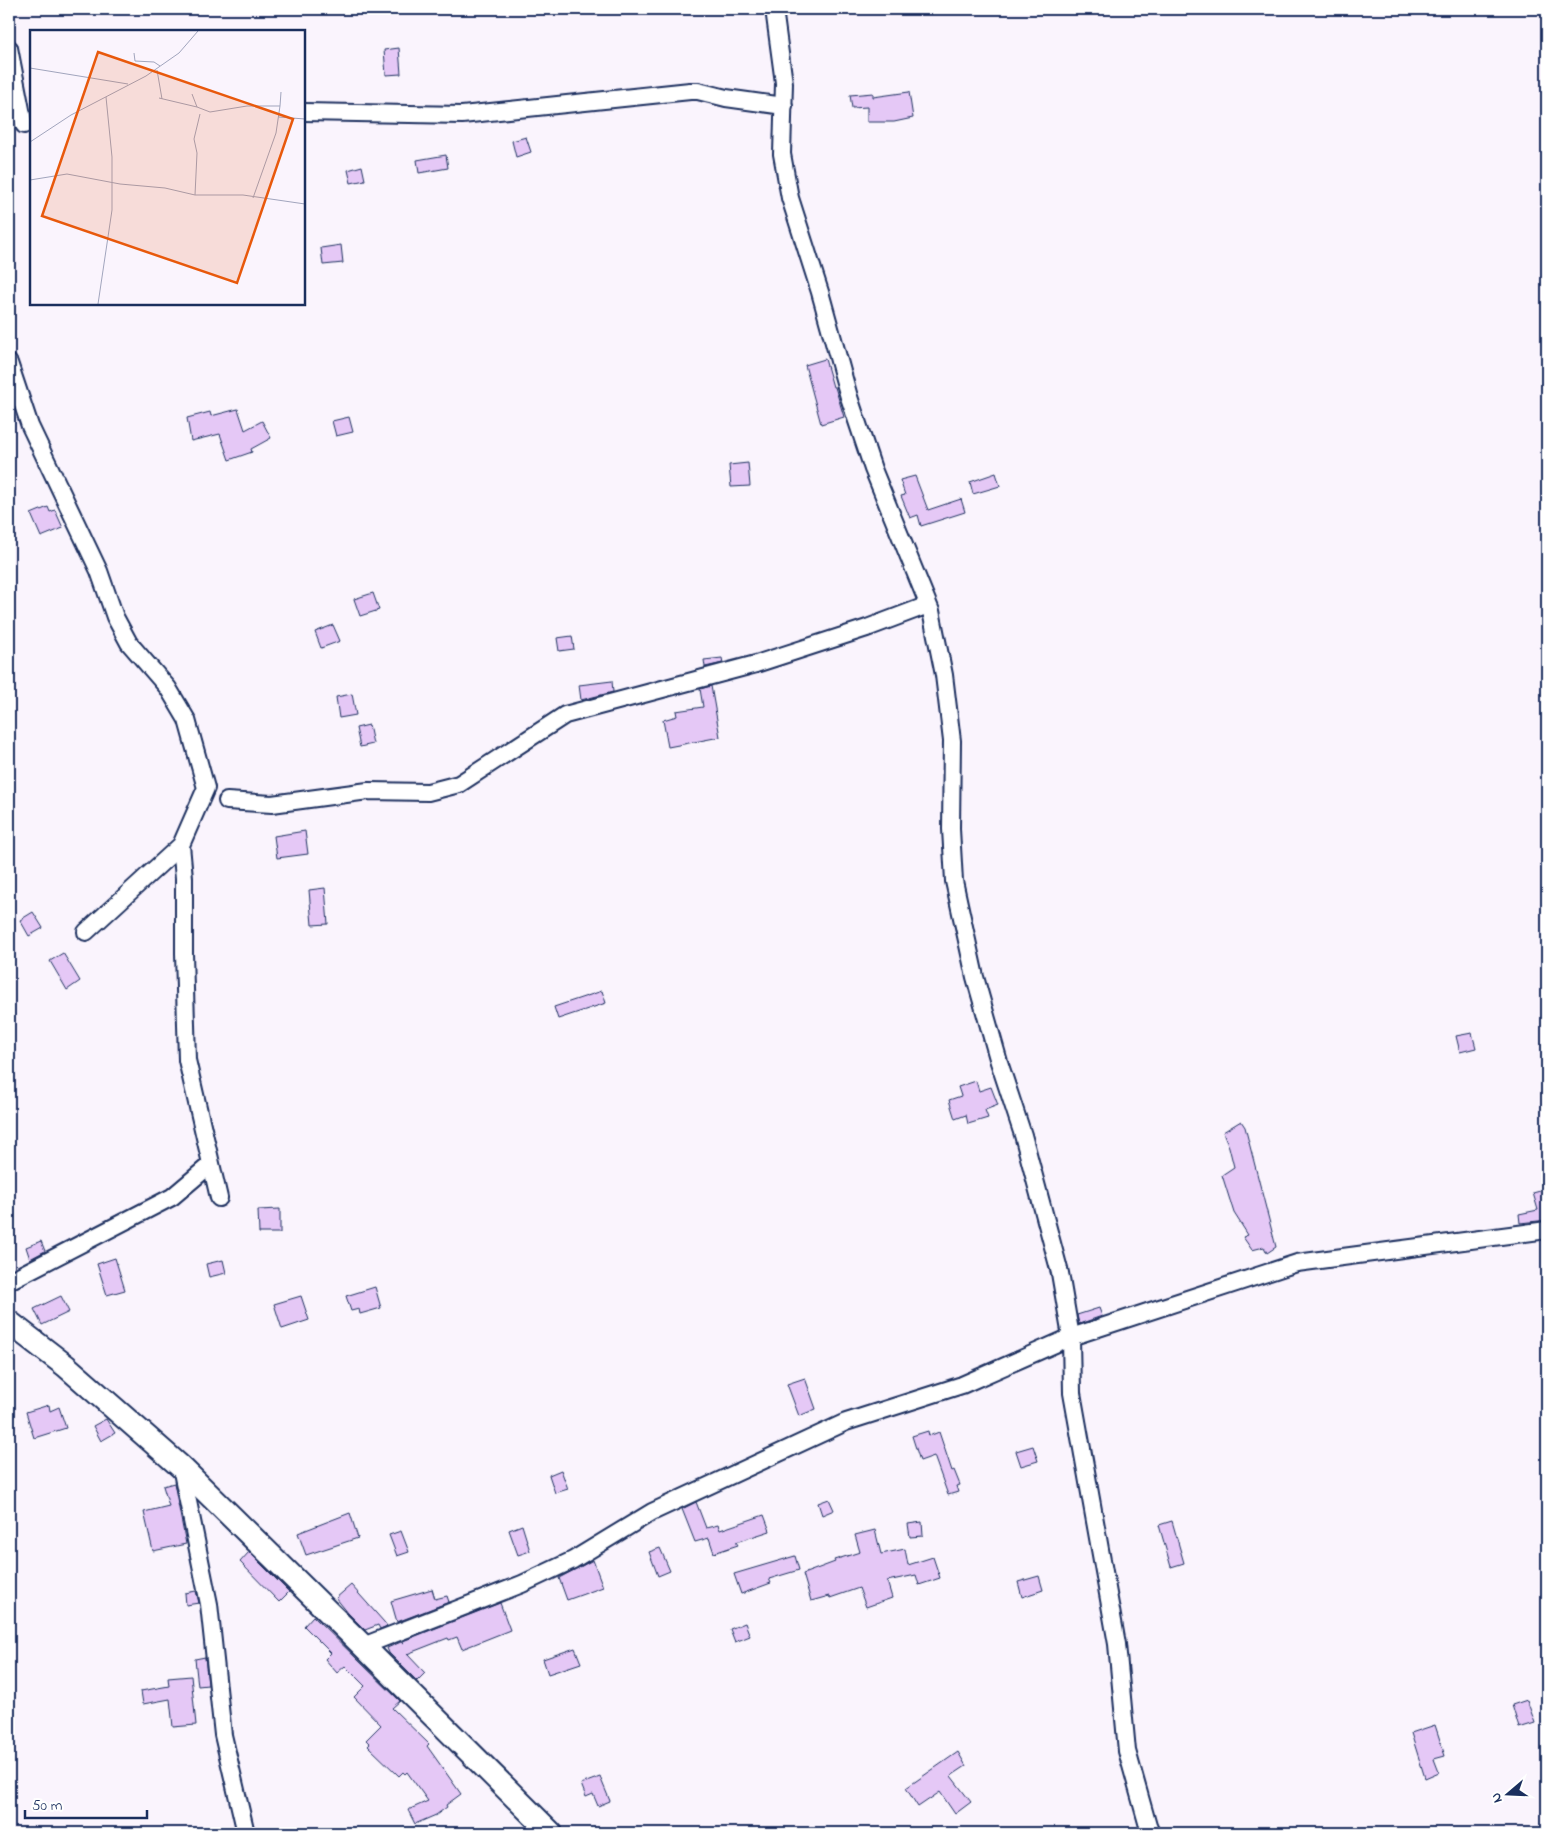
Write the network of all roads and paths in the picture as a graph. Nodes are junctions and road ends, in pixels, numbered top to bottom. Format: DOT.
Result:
graph roads {
  1 [pos="774,9"];
  2 [pos="9,48"];
  3 [pos="784,106"];
  4 [pos="305,112"];
  5 [pos="21,126"];
  6 [pos="9,363"];
  7 [pos="928,605"];
  8 [pos="227,801"];
  9 [pos="181,845"];
  10 [pos="86,932"];
  11 [pos="211,1164"];
  12 [pos="220,1198"];
  13 [pos="1547,1230"];
  14 [pos="9,1280"];
  15 [pos="9,1322"];
  16 [pos="1071,1337"];
  17 [pos="181,1467"];
  18 [pos="363,1646"];
  19 [pos="246,1833"];
  20 [pos="551,1833"];
  21 [pos="1151,1833"];
  1 -- 3 [label="street"];
  2 -- 5 [label="street"];
  3 -- 4 [label="street"];
  3 -- 7 [label="street"];
  6 -- 9 [label="street"];
  7 -- 8 [label="street"];
  7 -- 16 [label="street"];
  9 -- 10 [label="street"];
  9 -- 11 [label="street"];
  11 -- 12 [label="street"];
  11 -- 14 [label="street"];
  13 -- 16 [label="street"];
  15 -- 17 [label="main road"];
  16 -- 18 [label="street"];
  16 -- 21 [label="street"];
  17 -- 18 [label="main road"];
  17 -- 19 [label="street"];
  18 -- 20 [label="main road"];
}
